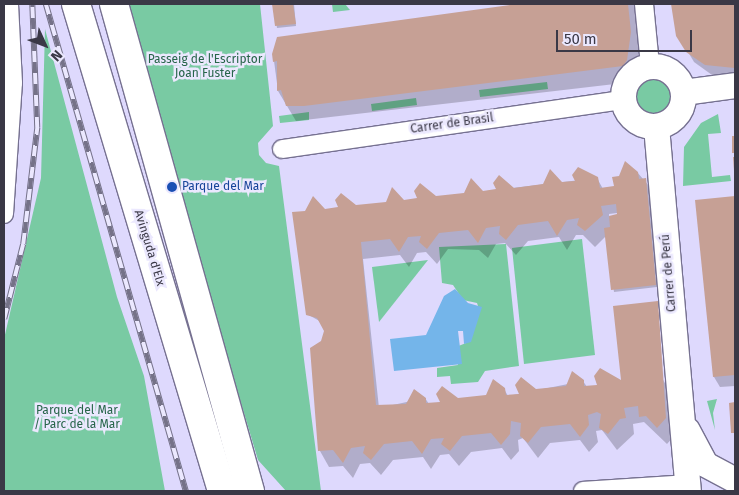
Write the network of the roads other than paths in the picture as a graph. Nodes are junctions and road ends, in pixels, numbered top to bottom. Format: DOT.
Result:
graph roads {
  1 [pos="9,4"];
  2 [pos="76,4"];
  3 [pos="114,4"];
  4 [pos="644,4"];
  5 [pos="650,65"];
  6 [pos="8,66"];
  7 [pos="735,85"];
  8 [pos="683,92"];
  9 [pos="623,100"];
  10 [pos="656,126"];
  11 [pos="282,149"];
  12 [pos="4,214"];
  13 [pos="682,419"];
  14 [pos="245,479"];
  15 [pos="735,480"];
  16 [pos="688,488"];
  17 [pos="222,491"];
  18 [pos="263,491"];
  19 [pos="582,491"];
  1 -- 6 [label="street"];
  2 -- 17 [label="main road, Avinguda d'Elx"];
  3 -- 14 [label="main road"];
  4 -- 5 [label="street"];
  5 -- 8 [label="street"];
  5 -- 9 [label="street"];
  6 -- 12 [label="street"];
  7 -- 8 [label="street"];
  8 -- 10 [label="street"];
  9 -- 10 [label="street"];
  9 -- 11 [label="street, Carrer de Brasil"];
  10 -- 13 [label="street, Carrer de Perú"];
  13 -- 15 [label="street, Carrer de Perú"];
  13 -- 16 [label="street, Carrer de Perú"];
  14 -- 18 [label="main road"];
  15 -- 16 [label="street"];
  16 -- 19 [label="street"];
}
